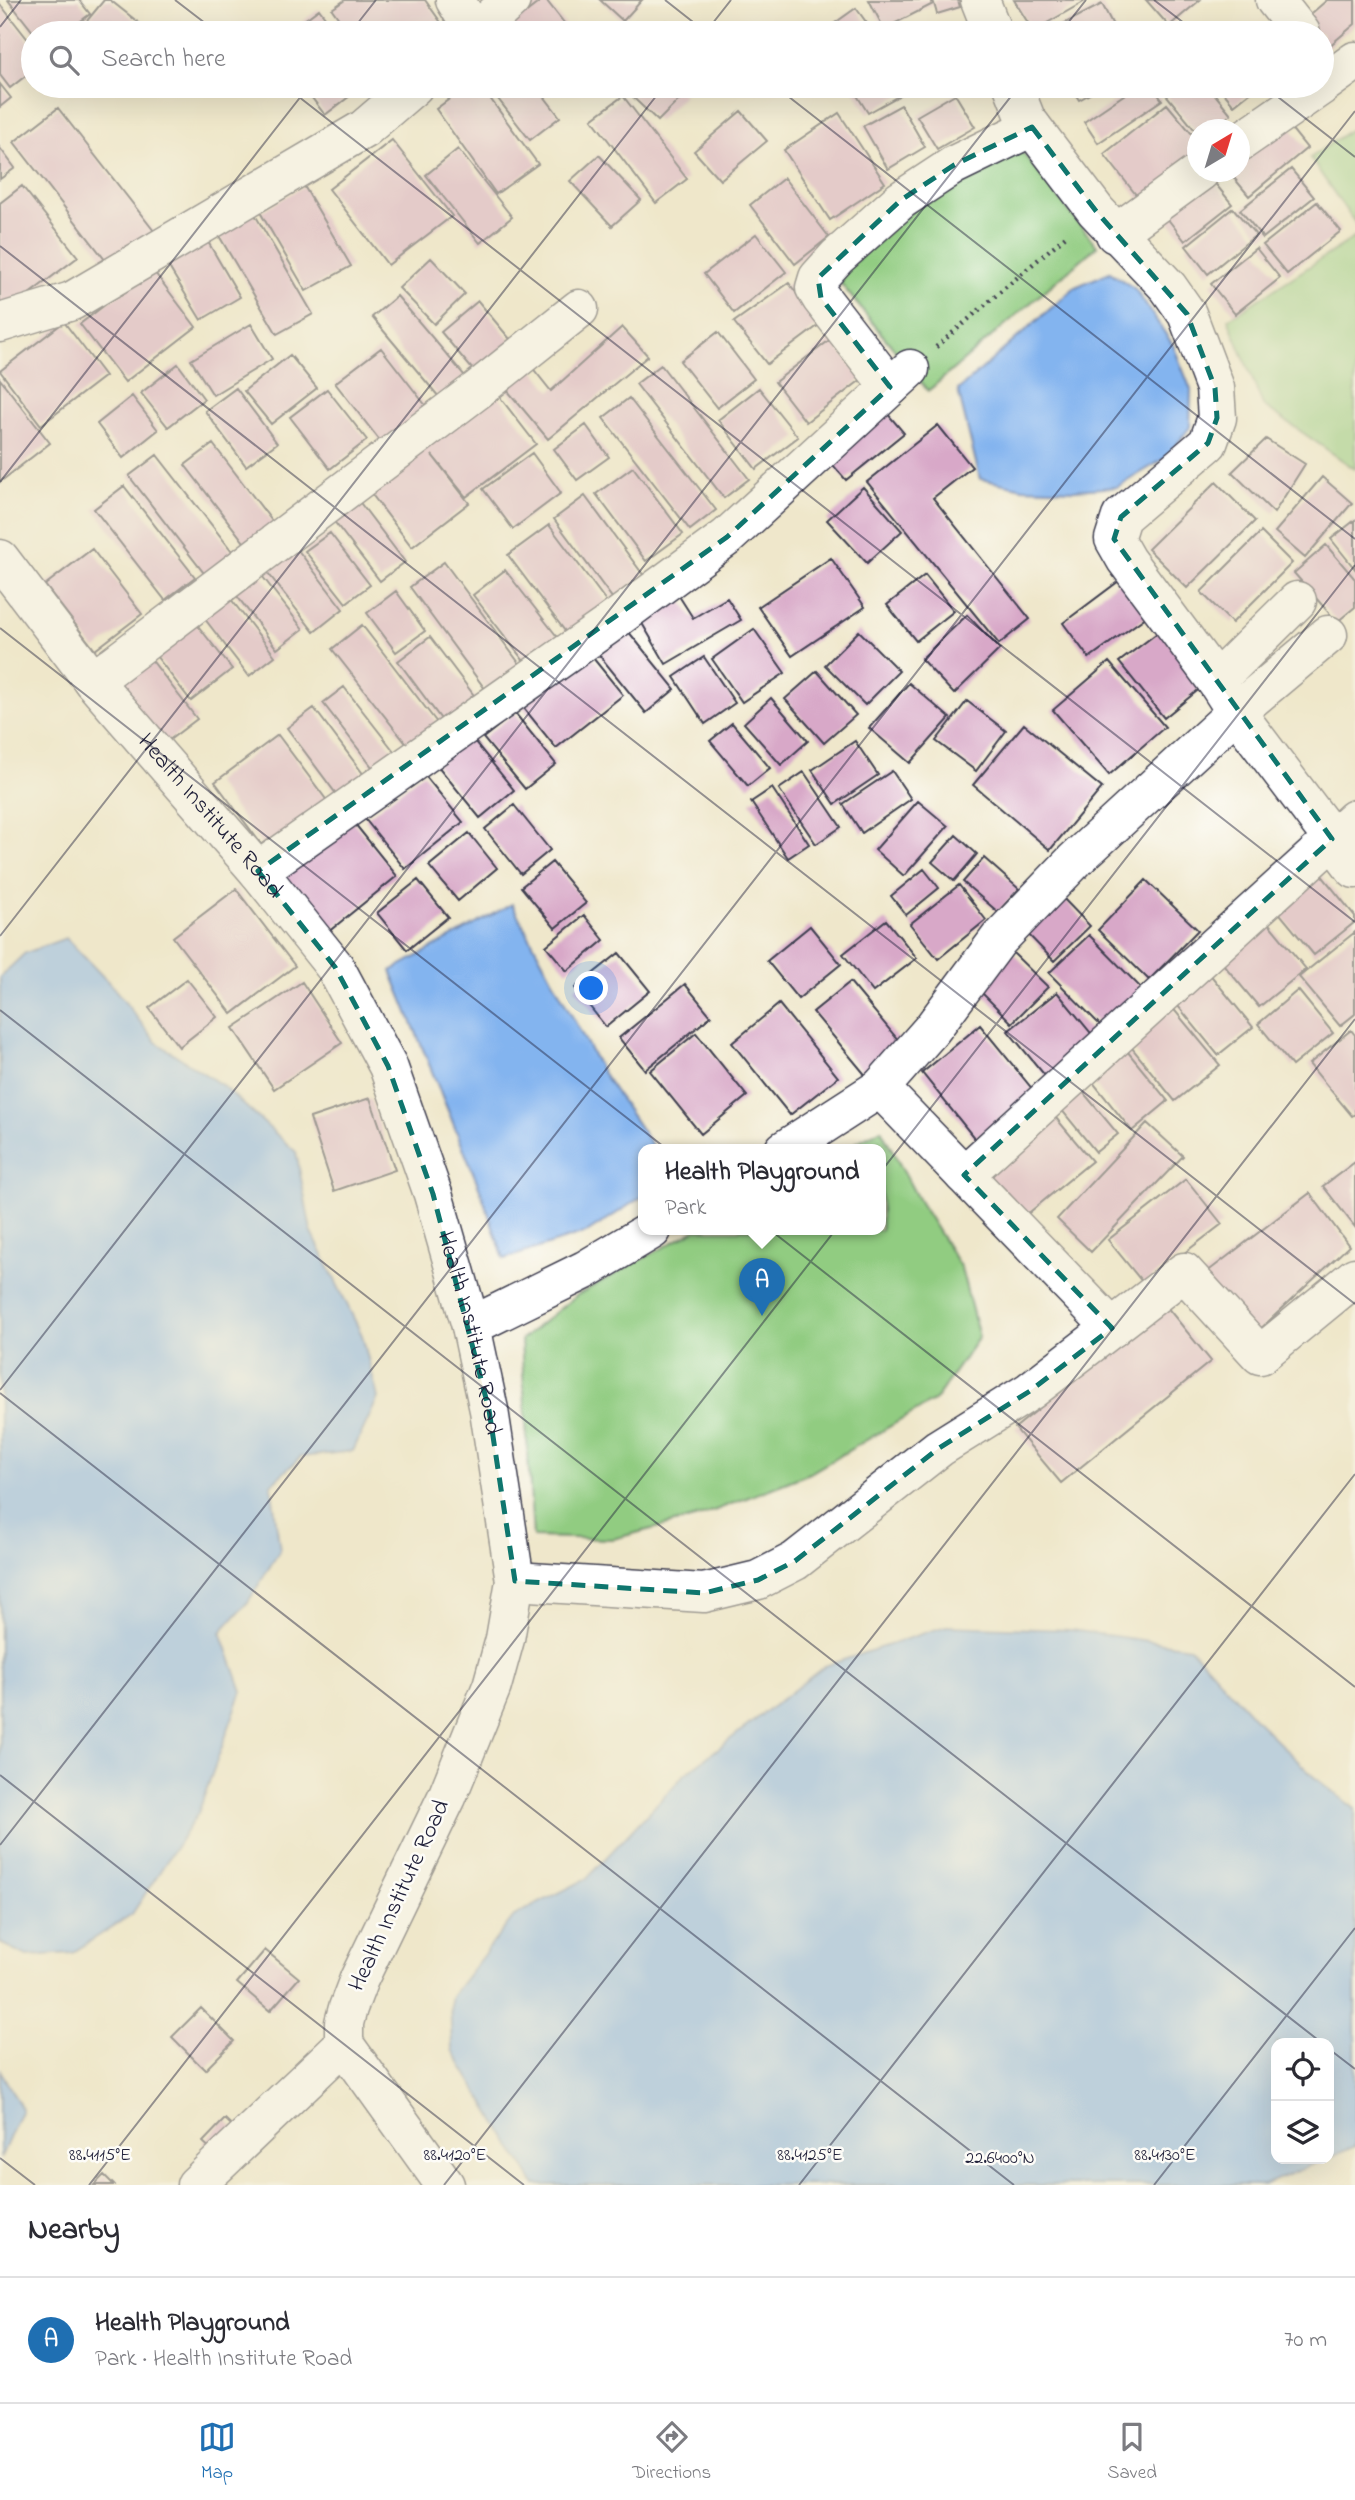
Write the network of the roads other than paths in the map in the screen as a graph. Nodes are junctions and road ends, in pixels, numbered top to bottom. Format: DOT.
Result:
graph roads {
  1 [pos="455,0"];
  2 [pos="511,0"];
  3 [pos="979,0"];
  4 [pos="1275,0"];
  5 [pos="468,21"];
  6 [pos="488,21"];
  7 [pos="988,21"];
  8 [pos="1292,21"];
  9 [pos="400,98"];
  10 [pos="1019,98"];
  11 [pos="1299,98"];
  12 [pos="1032,127"];
  13 [pos="1250,135"];
  14 [pos="1187,179"];
  15 [pos="1105,223"];
  16 [pos="579,309"];
  17 [pos="0,323"];
  18 [pos="0,559"];
  19 [pos="1297,601"];
  20 [pos="1328,635"];
  21 [pos="93,681"];
  22 [pos="1226,696"];
  23 [pos="1344,829"];
  24 [pos="1355,869"];
  25 [pos="258,872"];
  26 [pos="880,1088"];
  27 [pos="793,1144"];
  28 [pos="964,1175"];
  29 [pos="644,1235"];
  30 [pos="1355,1277"];
  31 [pos="471,1326"];
  32 [pos="1112,1328"];
  33 [pos="515,1581"];
  34 [pos="344,2044"];
  35 [pos="196,2185"];
  36 [pos="445,2185"];
  1 -- 5 [label="street"];
  2 -- 6 [label="street"];
  3 -- 7 [label="street"];
  4 -- 8 [label="street"];
  9 -- 17 [label="street"];
  10 -- 12 [label="street"];
  11 -- 13 [label="street"];
  12 -- 15 [label="street"];
  12 -- 25 [label="street"];
  14 -- 15 [label="street"];
  15 -- 22 [label="street"];
  16 -- 21 [label="street"];
  18 -- 21 [label="street, Health Institute Road"];
  19 -- 22 [label="street"];
  20 -- 22 [label="street"];
  21 -- 25 [label="street, Health Institute Road"];
  22 -- 23 [label="street"];
  22 -- 26 [label="street"];
  23 -- 24 [label="street"];
  23 -- 28 [label="street"];
  25 -- 31 [label="street, Health Institute Road"];
  26 -- 27 [label="street"];
  26 -- 28 [label="street"];
  28 -- 32 [label="street"];
  29 -- 31 [label="street"];
  30 -- 32 [label="street"];
  31 -- 33 [label="street, Health Institute Road"];
  32 -- 33 [label="street"];
  33 -- 34 [label="street, Health Institute Road"];
  34 -- 35 [label="street"];
  34 -- 36 [label="street"];
}
